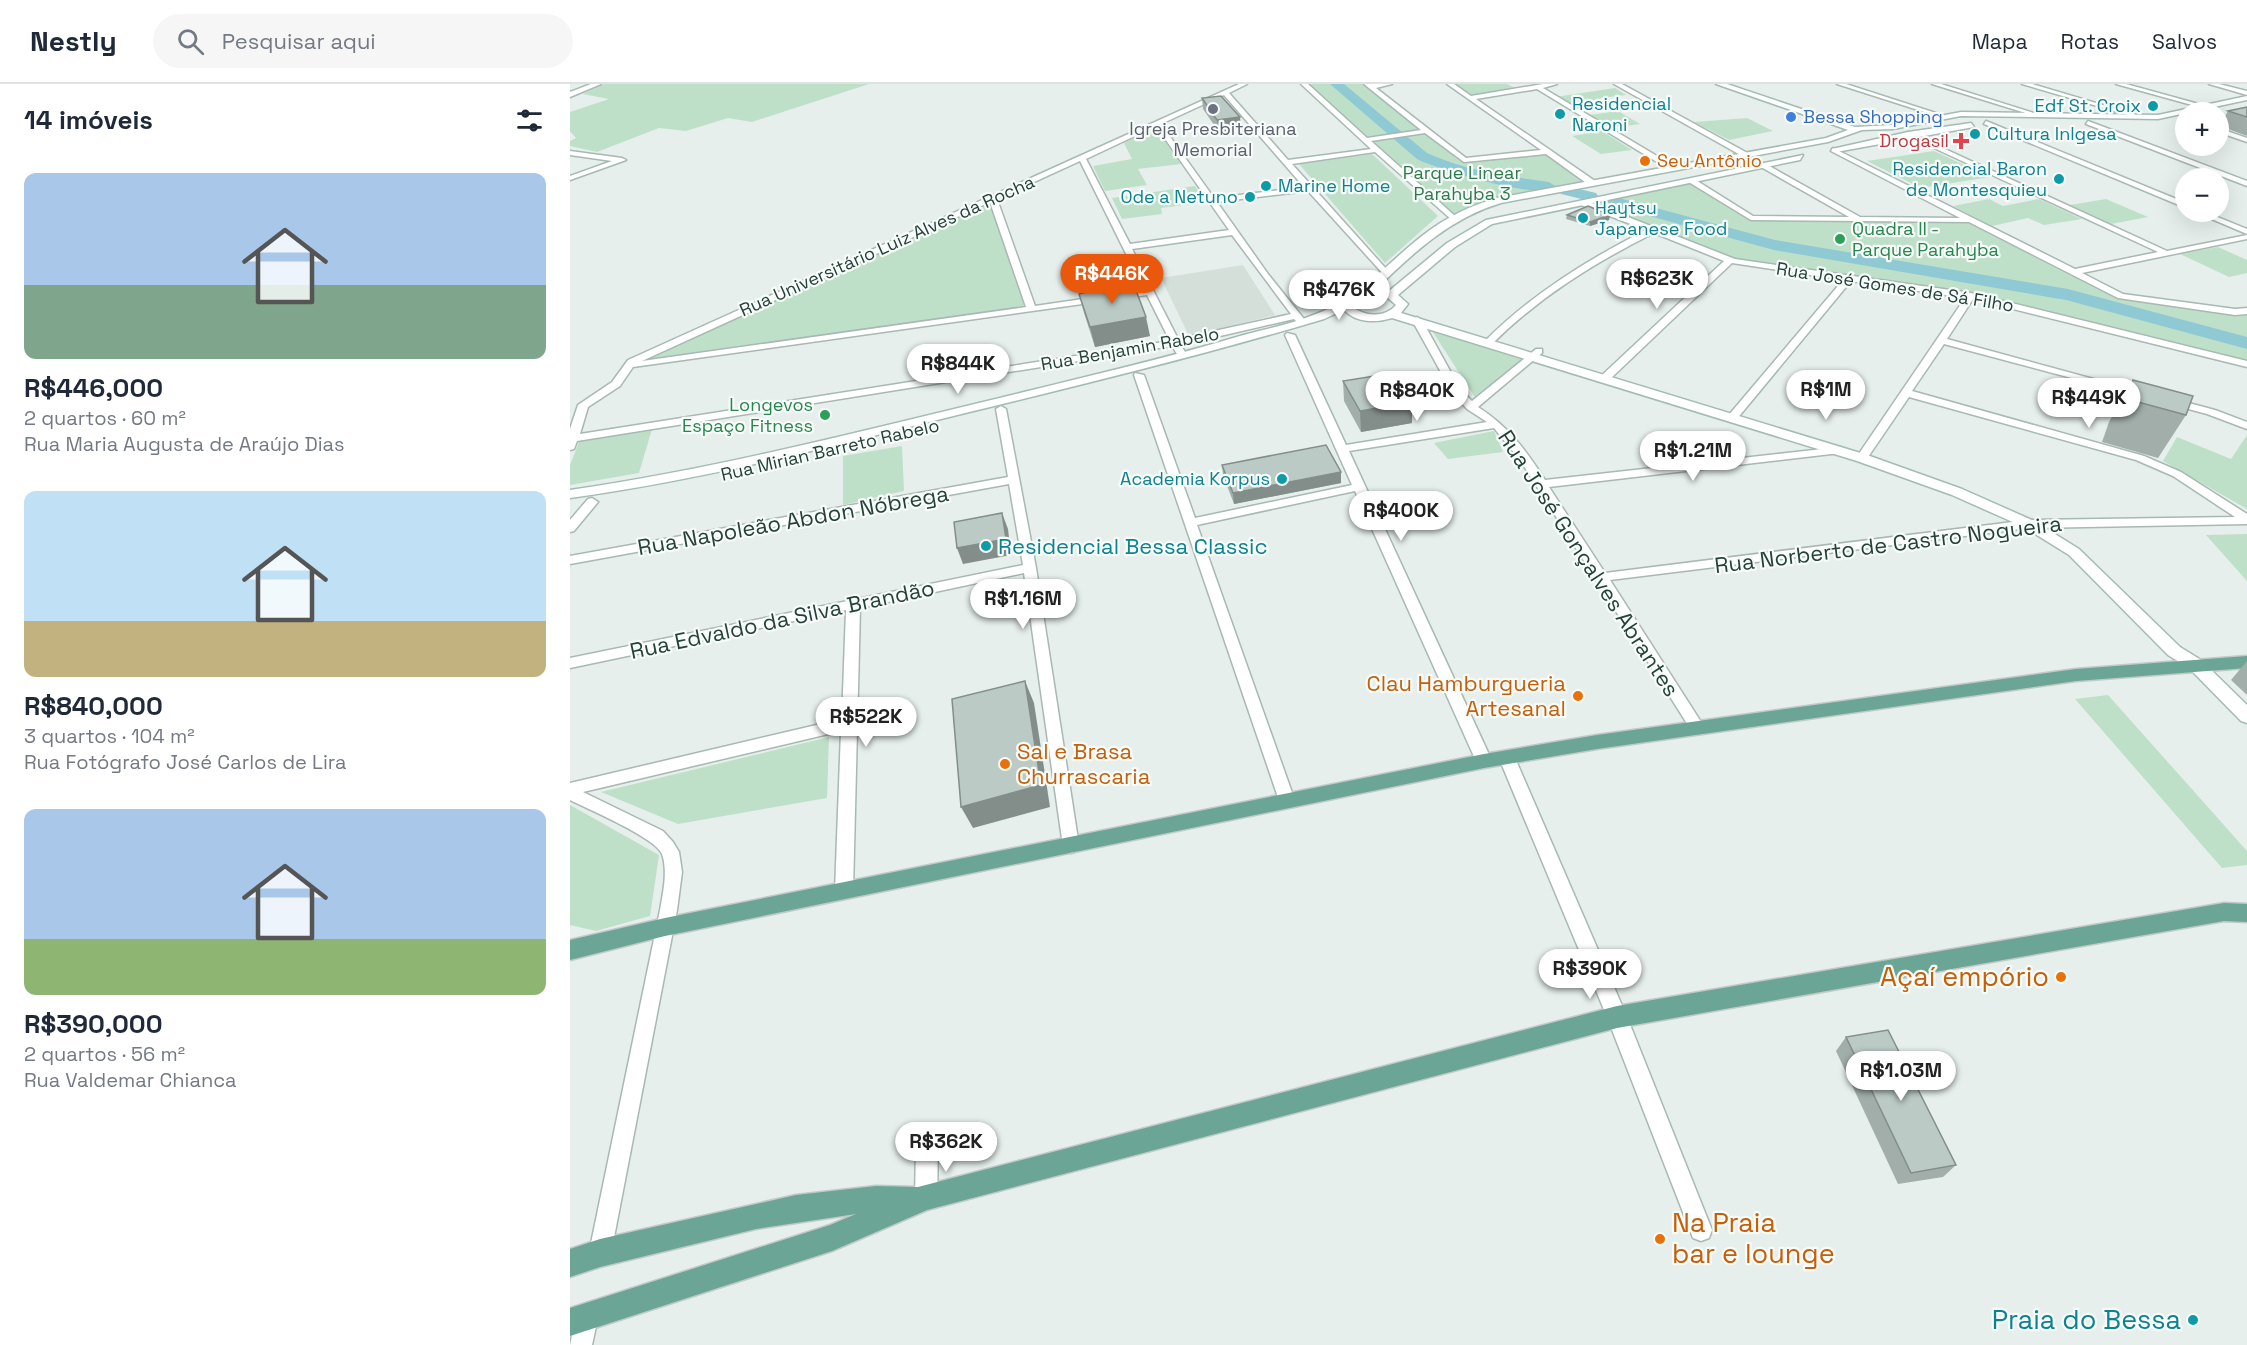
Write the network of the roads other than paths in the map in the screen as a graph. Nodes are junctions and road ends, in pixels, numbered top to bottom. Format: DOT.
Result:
graph roads {
  1 [pos="584,84"];
  2 [pos="1244,84"];
  3 [pos="1304,84"];
  4 [pos="1389,84"];
  5 [pos="1450,84"];
  6 [pos="1554,84"];
  7 [pos="1617,84"];
  8 [pos="1720,84"];
  9 [pos="1750,84"];
  10 [pos="1840,84"];
  11 [pos="1935,84"];
  12 [pos="2025,84"];
  13 [pos="2119,84"];
  14 [pos="2212,84"];
  15 [pos="595,85"];
  16 [pos="1369,86"];
  17 [pos="1538,87"];
  18 [pos="1225,93"];
  19 [pos="2247,93"];
  20 [pos="570,95"];
  21 [pos="2247,98"];
  22 [pos="1471,99"];
  23 [pos="2187,102"];
  24 [pos="2229,103"];
  25 [pos="2034,114"];
  26 [pos="2175,114"];
  27 [pos="1942,116"];
  28 [pos="2247,116"];
  29 [pos="2140,117"];
  30 [pos="2229,120"];
  31 [pos="1157,123"];
  32 [pos="1986,123"];
  33 [pos="2088,123"];
  34 [pos="2164,125"];
  35 [pos="1869,128"];
  36 [pos="1879,128"];
  37 [pos="1425,131"];
  38 [pos="1855,131"];
  39 [pos="1908,134"];
  40 [pos="2229,134"];
  41 [pos="1895,137"];
  42 [pos="1365,140"];
  43 [pos="1877,140"];
  44 [pos="2247,140"];
  45 [pos="1376,150"];
  46 [pos="1833,150"];
  47 [pos="1547,152"];
  48 [pos="570,153"];
  49 [pos="1747,155"];
  50 [pos="1082,158"];
  51 [pos="1287,162"];
  52 [pos="1764,165"];
  53 [pos="1672,168"];
  54 [pos="570,178"];
  55 [pos="1690,181"];
  56 [pos="1592,183"];
  57 [pos="2247,184"];
  58 [pos="1311,188"];
  59 [pos="992,197"];
  60 [pos="1214,200"];
  61 [pos="2175,201"];
  62 [pos="1584,203"];
  63 [pos="1452,218"];
  64 [pos="1859,219"];
  65 [pos="1972,220"];
  66 [pos="2223,222"];
  67 [pos="1653,230"];
  68 [pos="1233,232"];
  69 [pos="2247,232"];
  70 [pos="2247,237"];
  71 [pos="1128,247"];
  72 [pos="2164,252"];
  73 [pos="1730,260"];
  74 [pos="2073,272"];
  75 [pos="1386,274"];
  76 [pos="1849,278"];
  77 [pos="1150,292"];
  78 [pos="1367,292"];
  79 [pos="1391,295"];
  80 [pos="1971,296"];
  81 [pos="1349,302"];
  82 [pos="1032,310"];
  83 [pos="1396,311"];
  84 [pos="2247,311"];
  85 [pos="1367,317"];
  86 [pos="1299,320"];
  87 [pos="1417,320"];
  88 [pos="1290,335"];
  89 [pos="1490,340"];
  90 [pos="1941,340"];
  91 [pos="1175,343"];
  92 [pos="1536,354"];
  93 [pos="1182,357"];
  94 [pos="2247,364"];
  95 [pos="627,366"];
  96 [pos="1140,375"];
  97 [pos="1607,376"];
  98 [pos="1907,393"];
  99 [pos="1471,407"];
  100 [pos="1001,409"];
  101 [pos="1735,415"];
  102 [pos="1497,424"];
  103 [pos="2247,426"];
  104 [pos="572,443"];
  105 [pos="1341,449"];
  106 [pos="1840,450"];
  107 [pos="1865,454"];
  108 [pos="1015,479"];
  109 [pos="1542,484"];
  110 [pos="1358,487"];
  111 [pos="570,494"];
  112 [pos="592,502"];
  113 [pos="570,504"];
  114 [pos="2247,520"];
  115 [pos="1190,523"];
  116 [pos="2050,523"];
  117 [pos="2029,524"];
  118 [pos="570,528"];
  119 [pos="570,560"];
  120 [pos="1030,568"];
  121 [pos="1602,577"];
  122 [pos="853,604"];
  123 [pos="2247,662"];
  124 [pos="570,663"];
  125 [pos="2195,664"];
  126 [pos="2247,716"];
  127 [pos="850,723"];
  128 [pos="1698,729"];
  129 [pos="1507,758"];
  130 [pos="1484,761"];
  131 [pos="570,791"];
  132 [pos="1287,801"];
  133 [pos="1071,846"];
  134 [pos="844,891"];
  135 [pos="2247,903"];
  136 [pos="2235,913"];
  137 [pos="665,927"];
  138 [pos="570,950"];
  139 [pos="1617,1017"];
  140 [pos="927,1148"];
  141 [pos="922,1198"];
  142 [pos="1701,1230"];
  143 [pos="600,1253"];
  144 [pos="570,1263"];
  145 [pos="578,1319"];
  146 [pos="580,1345"];
  1 -- 15 [label="street"];
  2 -- 18 [label="street, Rua Universitário Luiz Alves da Rocha"];
  3 -- 42 [label="street"];
  4 -- 16 [label="street"];
  5 -- 22 [label="street"];
  6 -- 17 [label="street"];
  7 -- 49 [label="street"];
  8 -- 38 [label="main road"];
  9 -- 35 [label="main road"];
  10 -- 27 [label="street"];
  11 -- 25 [label="street"];
  12 -- 29 [label="street"];
  13 -- 23 [label="street"];
  14 -- 19 [label="street"];
  15 -- 20 [label="main road"];
  16 -- 37 [label="street"];
  17 -- 22 [label="street"];
  17 -- 53 [label="street"];
  18 -- 31 [label="street, Rua Universitário Luiz Alves da Rocha"];
  18 -- 51 [label="street"];
  21 -- 24 [label="main road"];
  22 -- 47 [label="street"];
  25 -- 27 [label="main road"];
  25 -- 29 [label="main road"];
  26 -- 29 [label="main road"];
  27 -- 36 [label="main road"];
  28 -- 30 [label="main road"];
  31 -- 50 [label="street, Rua Universitário Luiz Alves da Rocha"];
  31 -- 60 [label="street"];
  32 -- 33 [label="main road"];
  32 -- 39 [label="main road"];
  32 -- 61 [label="street"];
  33 -- 34 [label="main road"];
  33 -- 57 [label="street"];
  35 -- 36 [label="main road"];
  35 -- 38 [label="main road, Rua Mirian Barreto Rabelo"];
  36 -- 41 [label="main road"];
  37 -- 42 [label="street"];
  37 -- 47 [label="street"];
  38 -- 43 [label="main road"];
  38 -- 49 [label="main road, Rua Mirian Barreto Rabelo"];
  39 -- 41 [label="main road"];
  39 -- 72 [label="street"];
  40 -- 44 [label="street"];
  41 -- 43 [label="main road"];
  42 -- 45 [label="street"];
  43 -- 46 [label="main road"];
  45 -- 51 [label="street"];
  45 -- 63 [label="street"];
  46 -- 52 [label="main road"];
  46 -- 65 [label="street"];
  47 -- 56 [label="street"];
  48 -- 54 [label="street"];
  49 -- 53 [label="main road, Rua Mirian Barreto Rabelo"];
  50 -- 59 [label="street, Rua Universitário Luiz Alves da Rocha"];
  50 -- 71 [label="street"];
  51 -- 58 [label="street"];
  52 -- 55 [label="main road"];
  52 -- 64 [label="street"];
  53 -- 56 [label="main road, Rua Mirian Barreto Rabelo"];
  55 -- 62 [label="main road"];
  55 -- 64 [label="street"];
  56 -- 63 [label="main road, Rua Mirian Barreto Rabelo"];
  58 -- 60 [label="street"];
  58 -- 75 [label="street"];
  59 -- 82 [label="street"];
  59 -- 95 [label="street, Rua Universitário Luiz Alves da Rocha"];
  60 -- 68 [label="street"];
  62 -- 67 [label="street, Rua José Gomes de Sá Filho"];
  62 -- 79 [label="main road"];
  63 -- 75 [label="main road, Rua Mirian Barreto Rabelo"];
  64 -- 65 [label="street"];
  65 -- 74 [label="street"];
  66 -- 69 [label="street"];
  67 -- 73 [label="street, Rua José Gomes de Sá Filho"];
  67 -- 89 [label="street"];
  68 -- 71 [label="street"];
  68 -- 86 [label="street"];
  70 -- 72 [label="street"];
  71 -- 77 [label="street"];
  72 -- 74 [label="street"];
  73 -- 76 [label="street, Rua José Gomes de Sá Filho"];
  73 -- 97 [label="street"];
  74 -- 84 [label="street"];
  75 -- 78 [label="main road, Rua Mirian Barreto Rabelo"];
  76 -- 80 [label="street, Rua José Gomes de Sá Filho"];
  76 -- 101 [label="street"];
  77 -- 82 [label="street"];
  77 -- 91 [label="street"];
  78 -- 79 [label="main road"];
  78 -- 81 [label="main road, Rua Mirian Barreto Rabelo"];
  79 -- 83 [label="main road"];
  80 -- 90 [label="street"];
  80 -- 94 [label="street, Rua José Gomes de Sá Filho"];
  81 -- 85 [label="main road"];
  81 -- 86 [label="main road, Rua Mirian Barreto Rabelo"];
  82 -- 95 [label="street"];
  83 -- 85 [label="main road, Rua Mirian Barreto Rabelo"];
  83 -- 87 [label="main road"];
  83 -- 89 [label="main road"];
  85 -- 88 [label="main road, Rua Mirian Barreto Rabelo"];
  86 -- 91 [label="street, Rua Benjamin Rabelo"];
  86 -- 93 [label="main road, Rua Mirian Barreto Rabelo"];
  87 -- 89 [label="main road"];
  87 -- 99 [label="street, Rua José Gonçalves Abrantes"];
  88 -- 96 [label="main road, Rua Mirian Barreto Rabelo"];
  88 -- 105 [label="street"];
  89 -- 92 [label="main road"];
  90 -- 98 [label="street"];
  90 -- 103 [label="street"];
  91 -- 93 [label="street"];
  91 -- 104 [label="street, Rua Benjamin Rabelo"];
  92 -- 97 [label="main road"];
  92 -- 99 [label="street"];
  93 -- 111 [label="main road, Rua Mirian Barreto Rabelo"];
  95 -- 104 [label="street, Rua Universitário Luiz Alves da Rocha"];
  96 -- 100 [label="main road, Rua Mirian Barreto Rabelo"];
  96 -- 115 [label="street"];
  97 -- 101 [label="main road"];
  98 -- 107 [label="street"];
  98 -- 114 [label="street"];
  99 -- 102 [label="street, Rua José Gonçalves Abrantes"];
  100 -- 108 [label="street"];
  100 -- 112 [label="main road, Rua Mirian Barreto Rabelo"];
  101 -- 106 [label="main road"];
  101 -- 107 [label="main road"];
  102 -- 105 [label="street"];
  102 -- 109 [label="street, Rua José Gonçalves Abrantes"];
  105 -- 110 [label="street"];
  106 -- 107 [label="main road"];
  106 -- 109 [label="street"];
  107 -- 116 [label="main road"];
  107 -- 117 [label="main road"];
  108 -- 119 [label="street, Rua Napoleão Abdon Nóbrega"];
  108 -- 120 [label="street"];
  109 -- 121 [label="street, Rua José Gonçalves Abrantes"];
  110 -- 115 [label="street"];
  110 -- 130 [label="street"];
  112 -- 113 [label="main road, Rua Mirian Barreto Rabelo"];
  112 -- 118 [label="street"];
  114 -- 116 [label="street, Rua Norberto de Castro Nogueira"];
  115 -- 132 [label="street"];
  116 -- 117 [label="street, Rua Norberto de Castro Nogueira"];
  116 -- 125 [label="main road"];
  117 -- 121 [label="street, Rua Norberto de Castro Nogueira"];
  117 -- 125 [label="main road"];
  120 -- 122 [label="street, Rua Edvaldo da Silva Brandão"];
  120 -- 133 [label="street"];
  121 -- 128 [label="street, Rua José Gonçalves Abrantes"];
  122 -- 124 [label="street, Rua Edvaldo da Silva Brandão"];
  122 -- 127 [label="street"];
  123 -- 125 [label="main road"];
  125 -- 126 [label="main road"];
  125 -- 128 [label="main road"];
  127 -- 131 [label="street"];
  127 -- 134 [label="street"];
  128 -- 129 [label="main road"];
  129 -- 130 [label="main road"];
  129 -- 139 [label="street"];
  130 -- 132 [label="main road"];
  131 -- 137 [label="street"];
  132 -- 133 [label="main road"];
  133 -- 134 [label="main road"];
  134 -- 137 [label="main road"];
  135 -- 136 [label="main road"];
  136 -- 139 [label="main road"];
  137 -- 138 [label="main road"];
  137 -- 143 [label="street"];
  139 -- 141 [label="main road"];
  139 -- 142 [label="street"];
  140 -- 141 [label="street"];
  141 -- 143 [label="main road"];
  141 -- 145 [label="main road"];
  143 -- 144 [label="main road"];
  145 -- 146 [label="street"];
}
